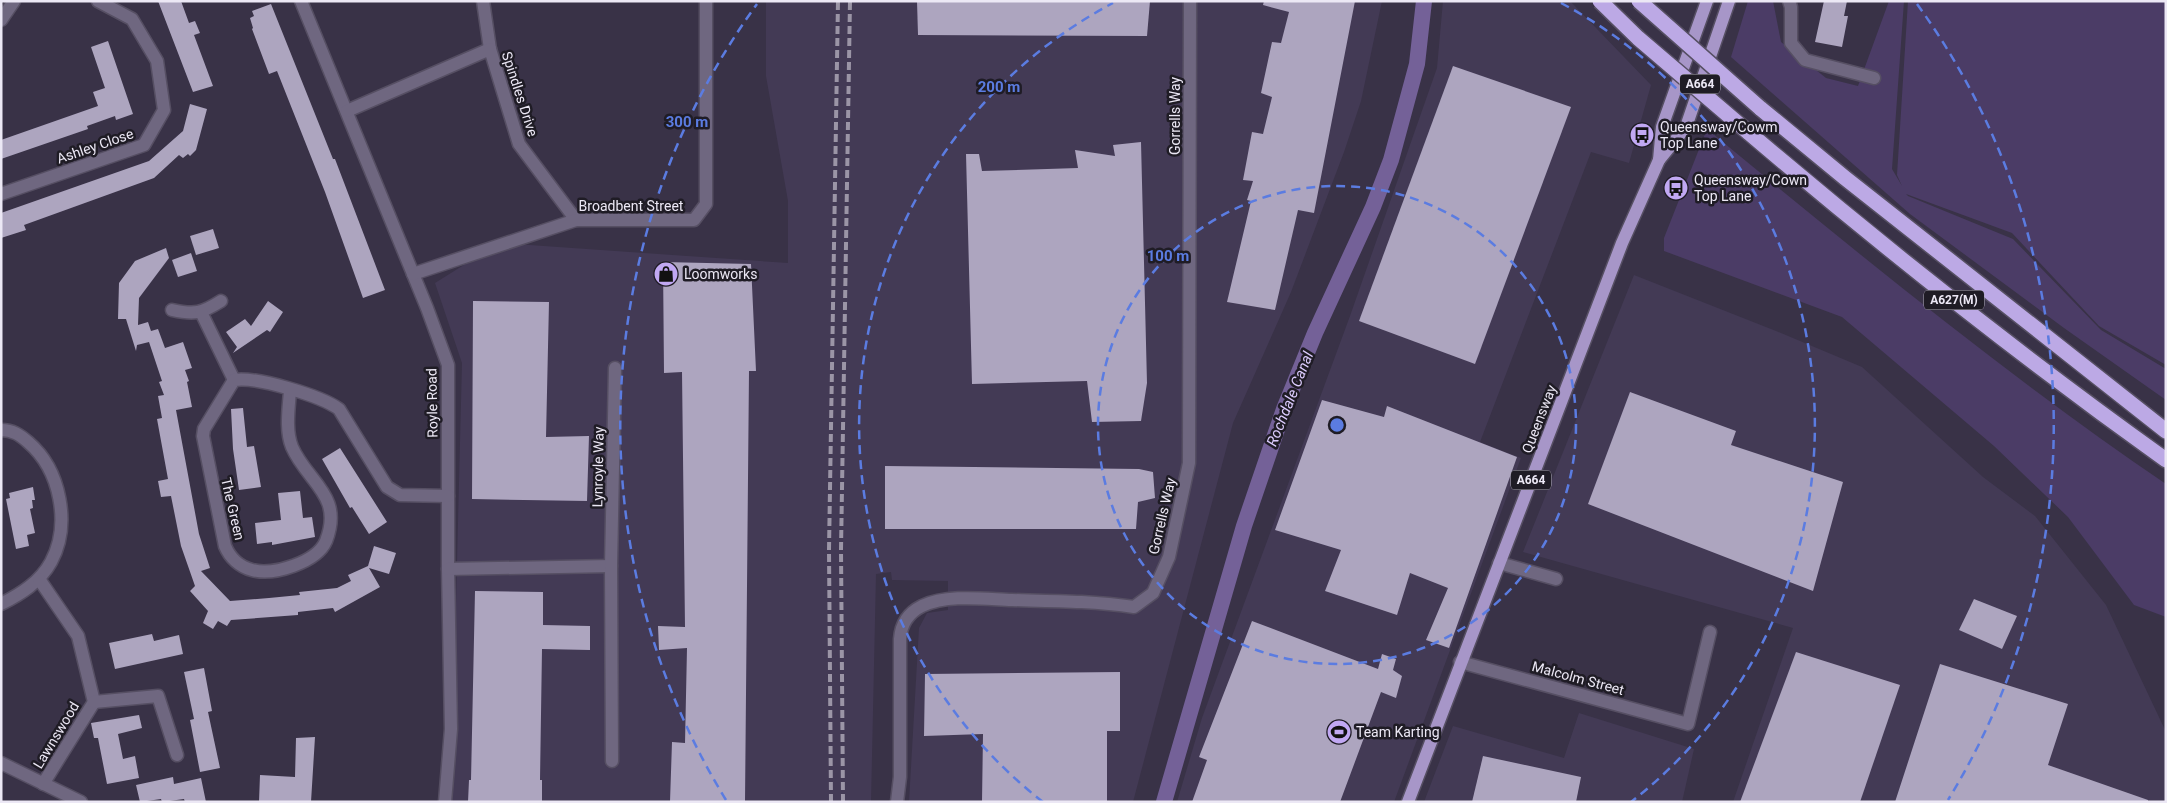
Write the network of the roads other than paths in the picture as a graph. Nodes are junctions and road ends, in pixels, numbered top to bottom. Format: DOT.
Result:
graph roads {
  1 [pos="14,1"];
  2 [pos="98,1"];
  3 [pos="301,1"];
  4 [pos="484,1"];
  5 [pos="706,1"];
  6 [pos="1190,1"];
  7 [pos="1600,1"];
  8 [pos="1639,1"];
  9 [pos="1707,1"];
  10 [pos="1729,1"];
  11 [pos="1788,1"];
  12 [pos="1,20"];
  13 [pos="490,49"];
  14 [pos="1874,78"];
  15 [pos="347,111"];
  16 [pos="1659,160"];
  17 [pos="1,194"];
  18 [pos="576,220"];
  19 [pos="413,274"];
  20 [pos="221,301"];
  21 [pos="172,310"];
  22 [pos="201,312"];
  23 [pos="615,368"];
  24 [pos="234,380"];
  25 [pos="290,390"];
  26 [pos="1,430"];
  27 [pos="2166,431"];
  28 [pos="2166,460"];
  29 [pos="448,496"];
  30 [pos="1499,563"];
  31 [pos="611,566"];
  32 [pos="448,569"];
  33 [pos="39,579"];
  34 [pos="1556,579"];
  35 [pos="1,604"];
  36 [pos="1710,632"];
  37 [pos="1460,662"];
  38 [pos="94,702"];
  39 [pos="177,755"];
  40 [pos="612,761"];
  41 [pos="1,763"];
  42 [pos="44,784"];
  43 [pos="81,802"];
  44 [pos="445,802"];
  45 [pos="897,802"];
  46 [pos="1408,802"];
  1 -- 12 [label="street"];
  2 -- 17 [label="street, Ashley Close"];
  3 -- 15 [label="street, Royle Road"];
  4 -- 13 [label="street, Spindles Drive"];
  5 -- 18 [label="street, Broadbent Street"];
  6 -- 45 [label="street, Gorrells Way"];
  7 -- 28 [label="highway, A627(M), bridge"];
  8 -- 27 [label="highway, A627(M), bridge"];
  9 -- 16 [label="main road, Queensway / A664"];
  10 -- 16 [label="main road, Queensway / A664"];
  11 -- 14 [label="street"];
  13 -- 15 [label="street, Spindles Drive"];
  13 -- 18 [label="street, Spindles Drive"];
  15 -- 19 [label="street, Royle Road"];
  16 -- 30 [label="main road, Queensway / A664"];
  18 -- 19 [label="street, Broadbent Street"];
  19 -- 29 [label="street, Royle Road"];
  20 -- 22 [label="street"];
  21 -- 22 [label="street"];
  22 -- 24 [label="street"];
  23 -- 31 [label="street, Lynroyle Way"];
  24 -- 25 [label="street"];
  24 -- 25 [label="street, The Green"];
  25 -- 29 [label="street"];
  26 -- 33 [label="street"];
  29 -- 32 [label="street, Royle Road"];
  30 -- 34 [label="street"];
  30 -- 37 [label="main road, Queensway / A664"];
  31 -- 32 [label="street"];
  31 -- 40 [label="street, Lynroyle Way"];
  32 -- 44 [label="street, Royle Road"];
  33 -- 35 [label="street"];
  33 -- 38 [label="street, Lawnswood"];
  36 -- 37 [label="street, Malcolm Street"];
  37 -- 46 [label="main road, Queensway / A664"];
  38 -- 39 [label="street, Lawnswood"];
  38 -- 42 [label="street, Lawnswood"];
  41 -- 42 [label="street"];
  42 -- 43 [label="street"];
}
